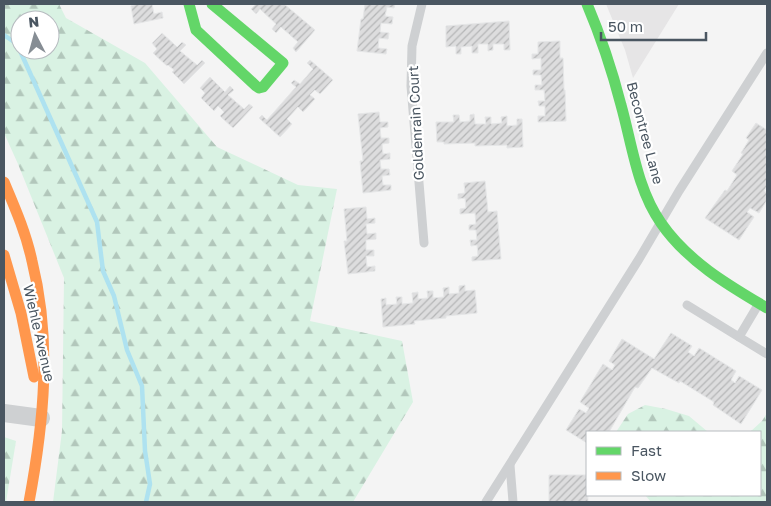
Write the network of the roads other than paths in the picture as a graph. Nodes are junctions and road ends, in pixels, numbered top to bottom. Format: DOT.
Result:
graph roads {
  1 [pos="189,4"];
  2 [pos="212,4"];
  3 [pos="422,4"];
  4 [pos="588,4"];
  5 [pos="767,53"];
  6 [pos="4,182"];
  7 [pos="661,223"];
  8 [pos="424,243"];
  9 [pos="4,255"];
  10 [pos="688,305"];
  11 [pos="763,306"];
  12 [pos="739,337"];
  13 [pos="767,354"];
  14 [pos="4,413"];
  15 [pos="41,418"];
  16 [pos="510,465"];
  17 [pos="29,502"];
  18 [pos="486,502"];
  19 [pos="513,502"];
  1 -- 2 [label="street"];
  3 -- 8 [label="lane, Goldenrain Court"];
  4 -- 7 [label="street, Becontree Lane"];
  5 -- 7 [label="lane"];
  6 -- 15 [label="street, Wiehle Avenue"];
  7 -- 11 [label="street, Becontree Lane"];
  7 -- 16 [label="lane"];
  9 -- 15 [label="street, Wiehle Avenue"];
  10 -- 12 [label="lane"];
  11 -- 12 [label="lane"];
  12 -- 13 [label="lane"];
  14 -- 15 [label="street"];
  15 -- 17 [label="street, Wiehle Avenue"];
  16 -- 18 [label="lane"];
  16 -- 19 [label="lane"];
}
